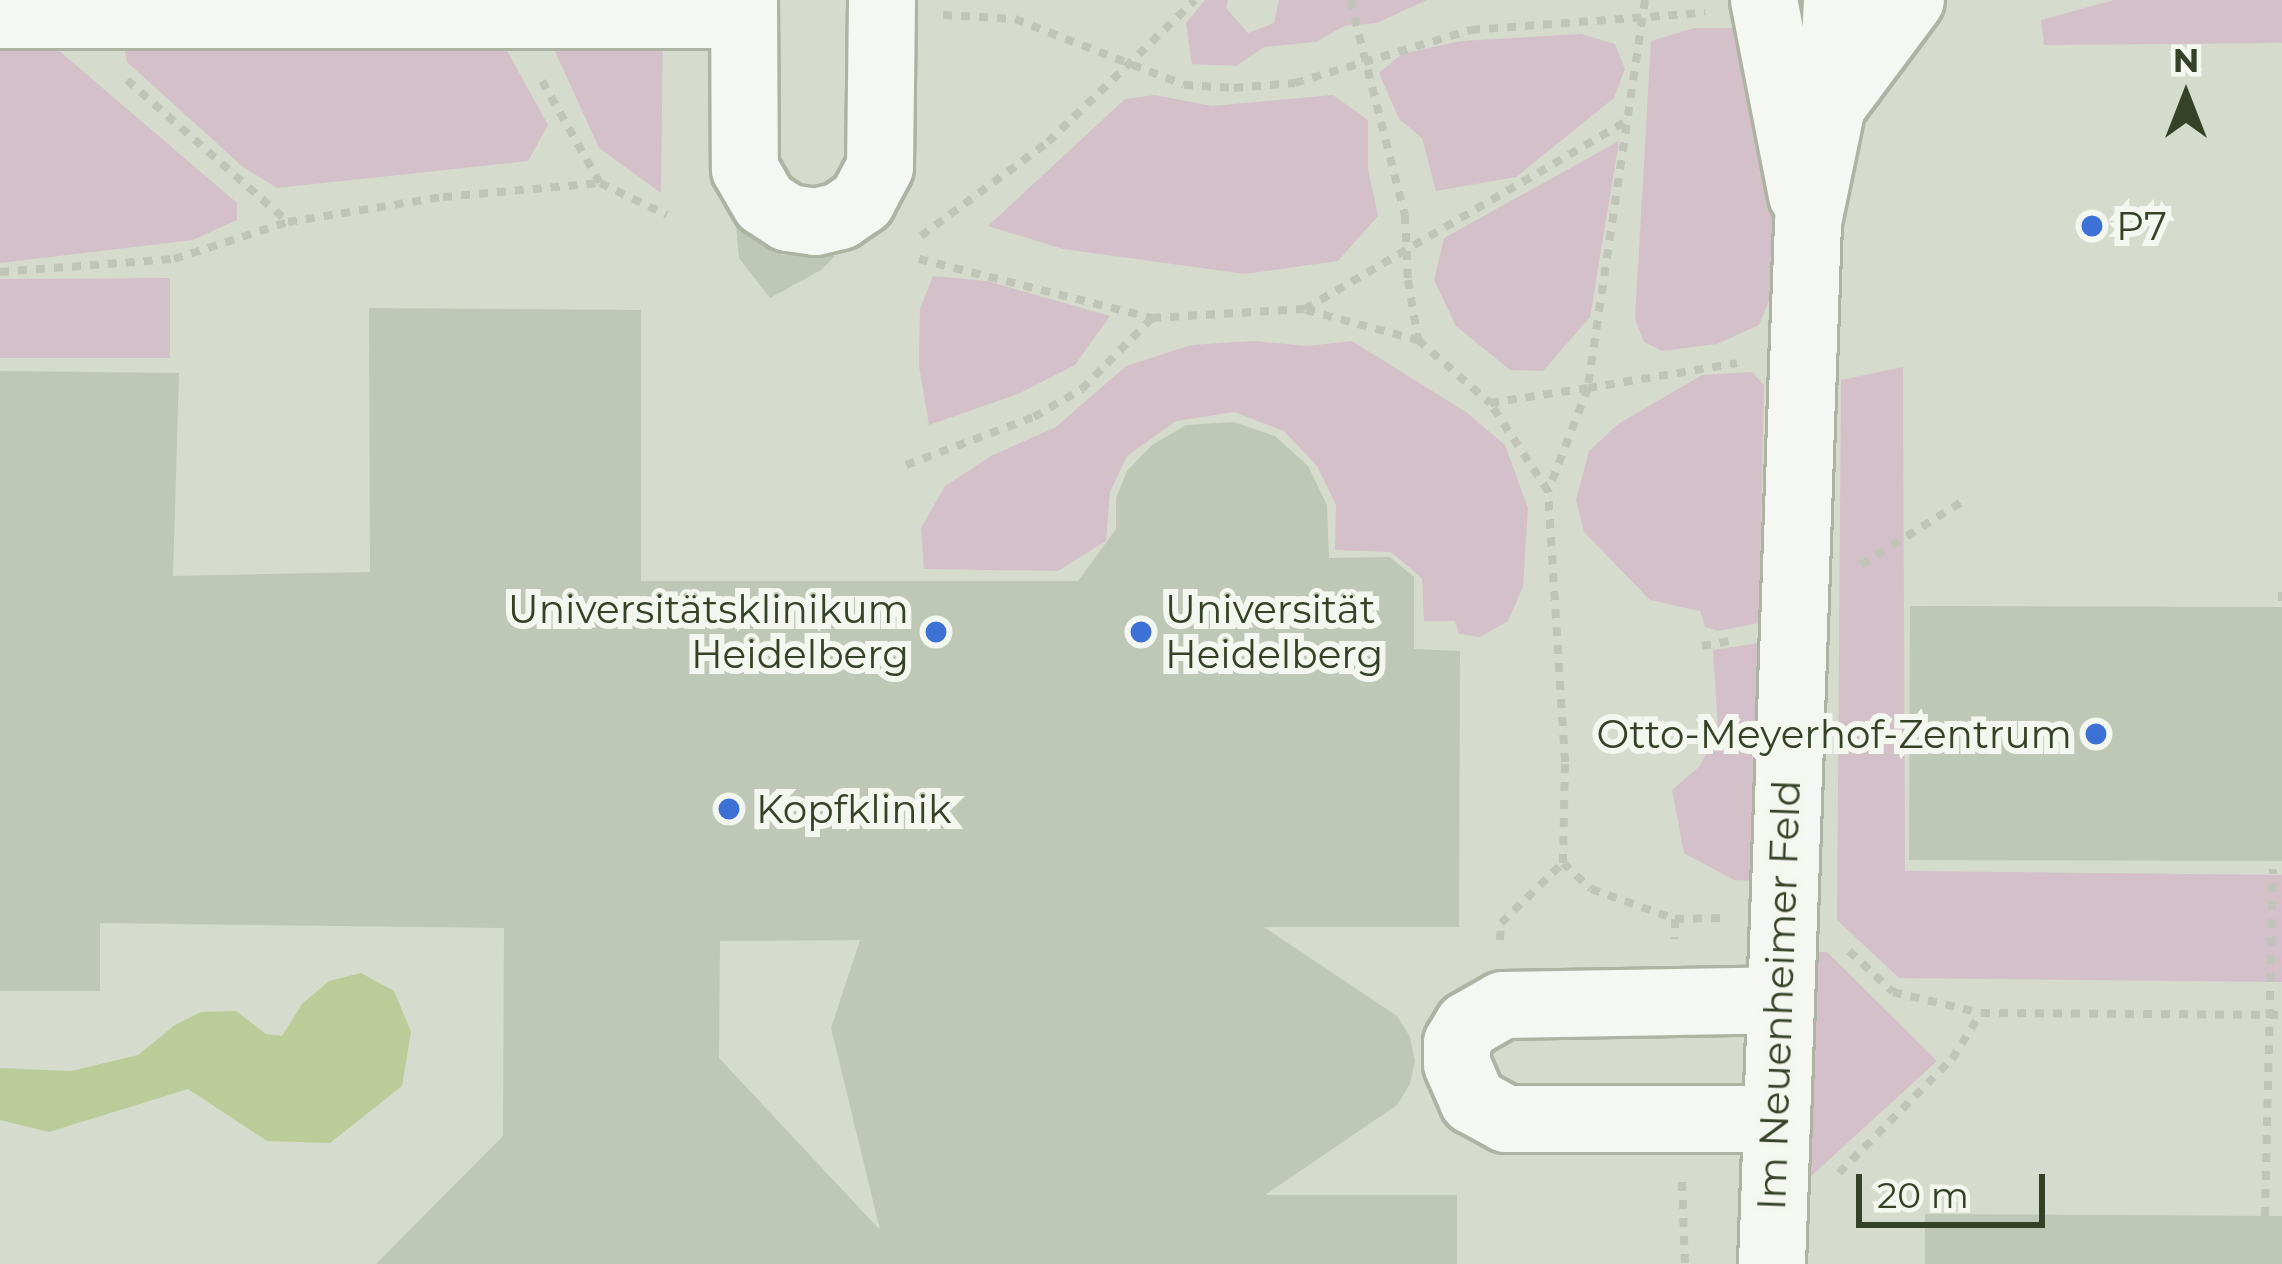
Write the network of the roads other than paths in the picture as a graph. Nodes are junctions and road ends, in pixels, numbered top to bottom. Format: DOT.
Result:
graph roads {
  1 [pos="1837,0"];
  2 [pos="1911,0"];
  3 [pos="1763,5"];
  4 [pos="882,7"];
  5 [pos="743,8"];
  6 [pos="27,15"];
  7 [pos="1832,106"];
  8 [pos="1808,222"];
  9 [pos="1779,1000"];
  10 [pos="1776,1120"];
  11 [pos="1772,1235"];
  1 -- 7 [label="street, Im Neuenheimer Feld"];
  2 -- 7 [label="street, Im Neuenheimer Feld"];
  3 -- 8 [label="street, Im Neuenheimer Feld"];
  4 -- 5 [label="street"];
  5 -- 6 [label="street"];
  7 -- 8 [label="street, Im Neuenheimer Feld"];
  8 -- 9 [label="street, Im Neuenheimer Feld"];
  9 -- 10 [label="street, Im Neuenheimer Feld"];
  9 -- 10 [label="street"];
  10 -- 11 [label="street, Im Neuenheimer Feld"];
}
